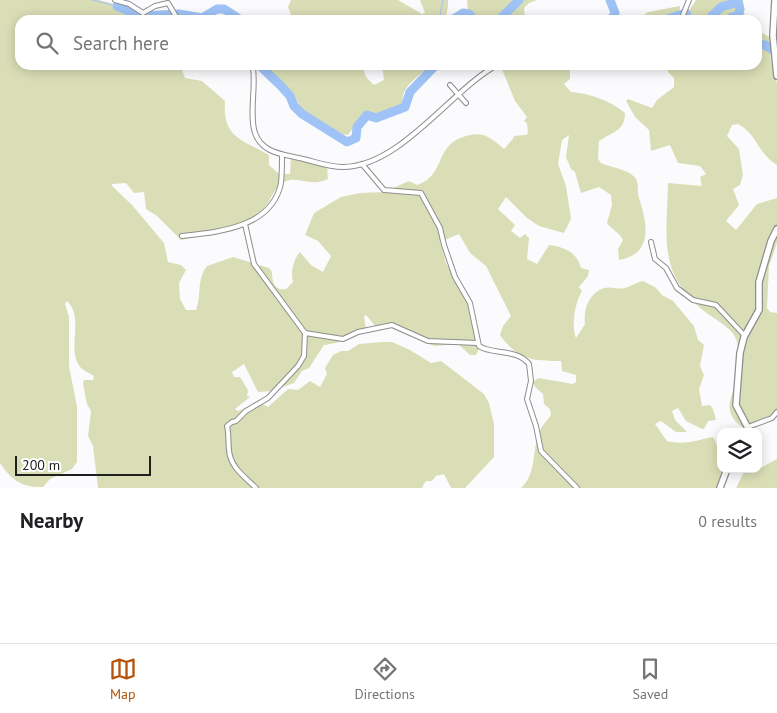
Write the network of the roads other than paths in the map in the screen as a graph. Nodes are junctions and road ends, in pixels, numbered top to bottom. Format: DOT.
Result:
graph roads {
  1 [pos="115,0"];
  2 [pos="689,0"];
  3 [pos="775,0"];
  4 [pos="176,15"];
  5 [pos="682,15"];
  6 [pos="253,70"];
  7 [pos="490,70"];
  8 [pos="777,76"];
  9 [pos="450,85"];
  10 [pos="459,93"];
  11 [pos="466,103"];
  12 [pos="282,156"];
  13 [pos="362,164"];
  14 [pos="246,224"];
  15 [pos="777,229"];
  16 [pos="182,236"];
  17 [pos="651,242"];
  18 [pos="305,333"];
  19 [pos="745,336"];
  20 [pos="478,342"];
  21 [pos="777,412"];
  22 [pos="748,428"];
  23 [pos="751,428"];
  24 [pos="726,473"];
  25 [pos="256,488"];
  26 [pos="577,488"];
  27 [pos="720,488"];
  1 -- 4 [label="street"];
  2 -- 5 [label="street"];
  3 -- 8 [label="street"];
  6 -- 12 [label="street"];
  7 -- 10 [label="street"];
  9 -- 10 [label="street"];
  10 -- 11 [label="street"];
  10 -- 13 [label="street"];
  12 -- 13 [label="street"];
  12 -- 14 [label="street"];
  13 -- 20 [label="street"];
  14 -- 16 [label="street"];
  14 -- 18 [label="street"];
  15 -- 19 [label="street"];
  17 -- 19 [label="street"];
  18 -- 20 [label="street"];
  18 -- 25 [label="street"];
  19 -- 22 [label="street"];
  20 -- 26 [label="street"];
  21 -- 23 [label="street"];
  24 -- 27 [label="street"];
}
